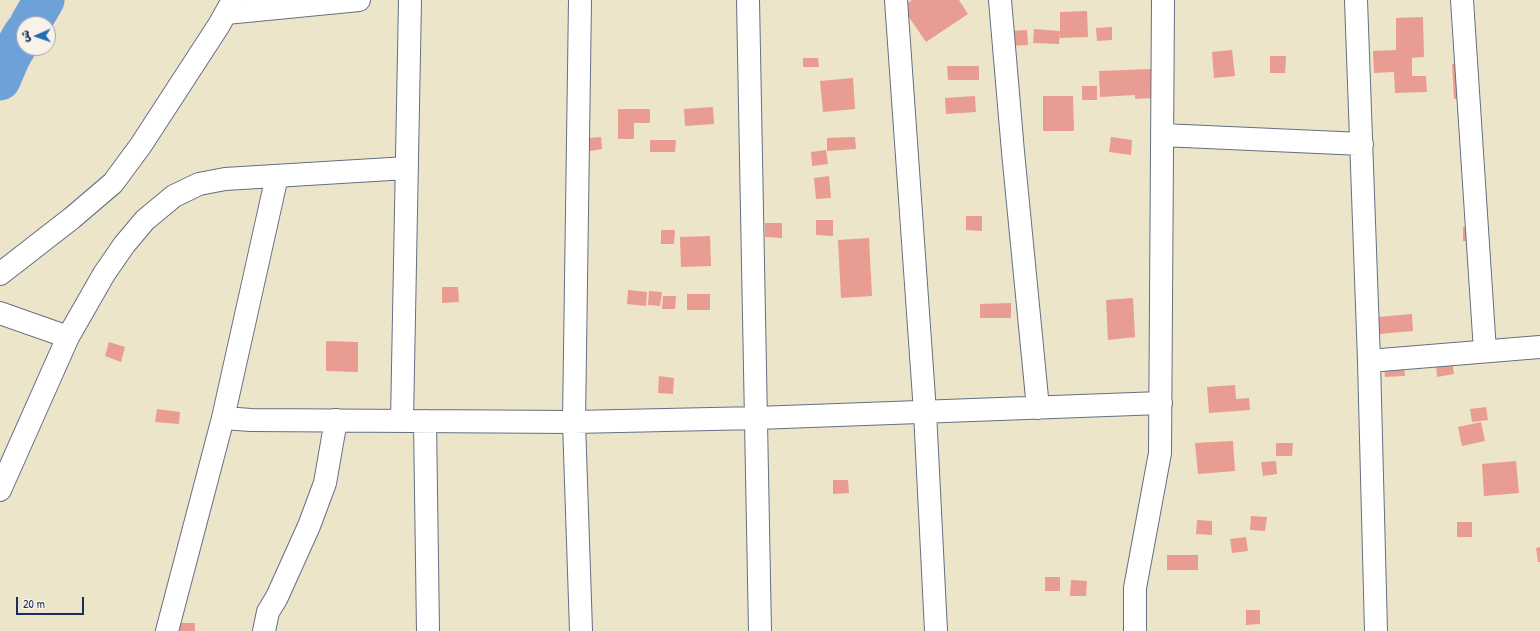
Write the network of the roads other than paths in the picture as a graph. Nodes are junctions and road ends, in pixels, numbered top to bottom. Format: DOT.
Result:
graph roads {
  1 [pos="359,0"];
  2 [pos="410,0"];
  3 [pos="580,0"];
  4 [pos="748,0"];
  5 [pos="896,0"];
  6 [pos="1000,0"];
  7 [pos="1163,0"];
  8 [pos="1356,0"];
  9 [pos="1462,0"];
  10 [pos="230,6"];
  11 [pos="1162,134"];
  12 [pos="1362,144"];
  13 [pos="407,168"];
  14 [pos="277,176"];
  15 [pos="0,274"];
  16 [pos="0,313"];
  17 [pos="68,337"];
  18 [pos="1485,351"];
  19 [pos="1540,351"];
  20 [pos="1369,361"];
  21 [pos="1161,403"];
  22 [pos="1038,408"];
  23 [pos="925,412"];
  24 [pos="224,418"];
  25 [pos="757,418"];
  26 [pos="336,420"];
  27 [pos="402,421"];
  28 [pos="425,421"];
  29 [pos="574,422"];
  30 [pos="0,490"];
  31 [pos="167,631"];
  32 [pos="264,631"];
  33 [pos="428,631"];
  34 [pos="581,631"];
  35 [pos="760,631"];
  36 [pos="936,631"];
  37 [pos="1135,631"];
  38 [pos="1376,631"];
  1 -- 10 [label="street"];
  2 -- 13 [label="street"];
  3 -- 29 [label="street"];
  4 -- 25 [label="street"];
  5 -- 23 [label="street"];
  6 -- 22 [label="street"];
  7 -- 11 [label="street"];
  8 -- 12 [label="street"];
  9 -- 18 [label="street"];
  10 -- 15 [label="street"];
  11 -- 12 [label="street"];
  11 -- 21 [label="street"];
  12 -- 20 [label="street"];
  13 -- 14 [label="street"];
  13 -- 27 [label="street"];
  14 -- 17 [label="street"];
  14 -- 24 [label="street"];
  16 -- 17 [label="street"];
  17 -- 30 [label="street"];
  18 -- 19 [label="street"];
  18 -- 20 [label="street"];
  20 -- 38 [label="street"];
  21 -- 22 [label="street"];
  21 -- 37 [label="street"];
  22 -- 23 [label="street"];
  23 -- 25 [label="street"];
  23 -- 36 [label="street"];
  24 -- 26 [label="street"];
  24 -- 31 [label="street"];
  25 -- 29 [label="street"];
  25 -- 35 [label="street"];
  26 -- 27 [label="street"];
  26 -- 32 [label="street"];
  27 -- 28 [label="street"];
  28 -- 29 [label="street"];
  28 -- 33 [label="street"];
  29 -- 34 [label="street"];
}
